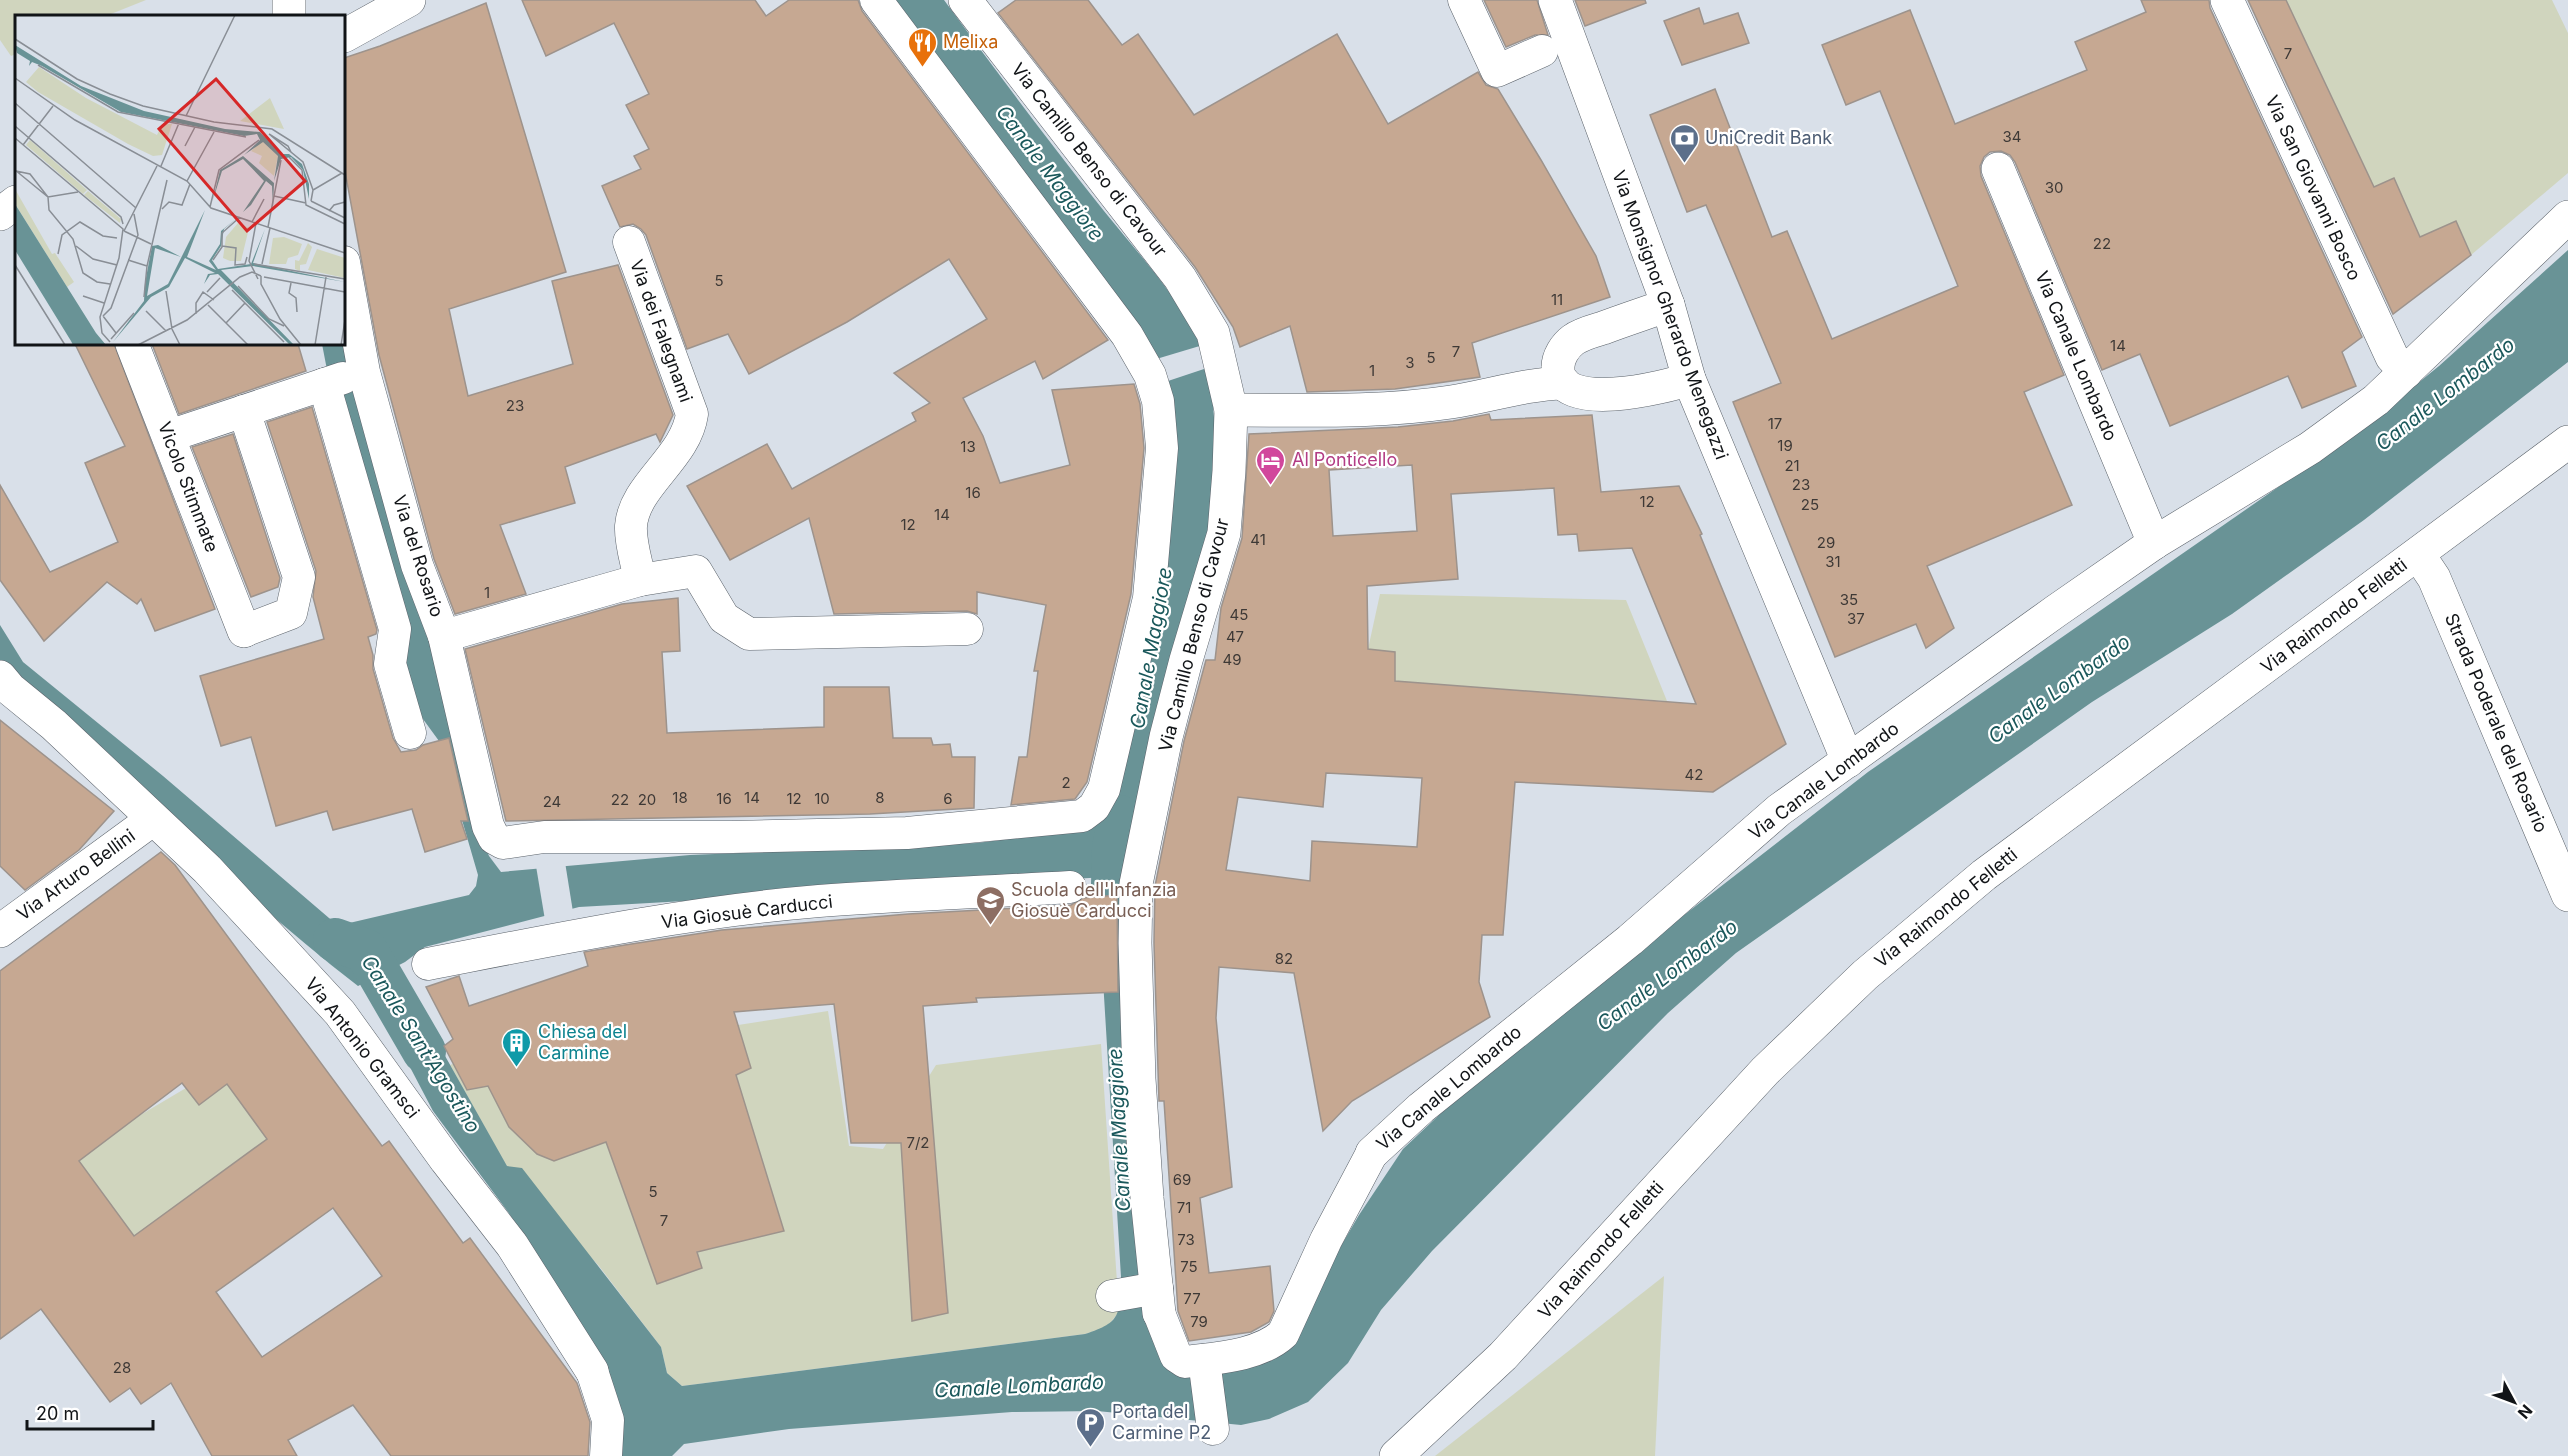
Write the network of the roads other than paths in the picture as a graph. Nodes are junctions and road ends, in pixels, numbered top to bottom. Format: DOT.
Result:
graph roads {
  1 [pos="289,0"];
  2 [pos="409,0"];
  3 [pos="876,0"];
  4 [pos="965,0"];
  5 [pos="1464,0"];
  6 [pos="1555,0"];
  7 [pos="2227,0"];
  8 [pos="290,15"];
  9 [pos="345,35"];
  10 [pos="1542,51"];
  11 [pos="1998,169"];
  12 [pos="15,203"];
  13 [pos="0,214"];
  14 [pos="2568,218"];
  15 [pos="629,242"];
  16 [pos="1668,305"];
  17 [pos="132,345"];
  18 [pos="343,345"];
  19 [pos="2406,372"];
  20 [pos="342,378"];
  21 [pos="1689,379"];
  22 [pos="1564,383"];
  23 [pos="1231,410"];
  24 [pos="244,411"];
  25 [pos="170,436"];
  26 [pos="2568,442"];
  27 [pos="2154,543"];
  28 [pos="2418,554"];
  29 [pos="640,580"];
  30 [pos="968,629"];
  31 [pos="244,631"];
  32 [pos="444,636"];
  33 [pos="0,677"];
  34 [pos="410,733"];
  35 [pos="1848,761"];
  36 [pos="153,819"];
  37 [pos="1136,884"];
  38 [pos="1070,887"];
  39 [pos="2568,895"];
  40 [pos="0,931"];
  41 [pos="428,964"];
  42 [pos="1372,1153"];
  43 [pos="1112,1296"];
  44 [pos="1155,1297"];
  45 [pos="1204,1360"];
  46 [pos="592,1371"];
  47 [pos="1213,1429"];
  48 [pos="606,1456"];
  49 [pos="1396,1456"];
  1 -- 8 [label="street"];
  2 -- 9 [label="street"];
  3 -- 32 [label="street, Via del Rosario"];
  4 -- 23 [label="street, Via Camillo Benso di Cavour"];
  5 -- 10 [label="street"];
  6 -- 16 [label="street, Via Monsignor Gherardo Menegazzi"];
  7 -- 19 [label="street, Via San Giovanni Bosco"];
  11 -- 27 [label="street, Via Canale Lombardo"];
  12 -- 13 [label="street"];
  14 -- 19 [label="street, Via Canale Lombardo"];
  15 -- 29 [label="street, Via dei Falegnami"];
  16 -- 21 [label="street, Via Monsignor Gherardo Menegazzi"];
  16 -- 22 [label="street"];
  17 -- 31 [label="street, Vicolo Stimmate"];
  18 -- 20 [label="street, Via del Rosario"];
  19 -- 27 [label="street, Via Canale Lombardo"];
  20 -- 24 [label="street"];
  20 -- 32 [label="street, Via del Rosario"];
  20 -- 34 [label="street"];
  21 -- 22 [label="street"];
  21 -- 35 [label="street, Via Monsignor Gherardo Menegazzi"];
  22 -- 23 [label="street"];
  23 -- 37 [label="street, Via Camillo Benso di Cavour"];
  24 -- 25 [label="street"];
  24 -- 31 [label="street"];
  26 -- 28 [label="street, Via Raimondo Felletti"];
  27 -- 35 [label="street, Via Canale Lombardo"];
  28 -- 39 [label="street, Strada Poderale del Rosario"];
  28 -- 49 [label="street, Via Raimondo Felletti"];
  29 -- 30 [label="street"];
  29 -- 32 [label="street"];
  33 -- 36 [label="street, Via Antonio Gramsci"];
  35 -- 42 [label="street, Via Canale Lombardo"];
  36 -- 40 [label="street, Via Arturo Bellini"];
  36 -- 46 [label="street, Via Antonio Gramsci"];
  37 -- 44 [label="street, Via Canale Lombardo"];
  38 -- 41 [label="street, Via Giosuè Carducci"];
  42 -- 45 [label="street, Via Canale Lombardo"];
  43 -- 44 [label="street"];
  44 -- 45 [label="street, Via Canale Lombardo"];
  45 -- 47 [label="street"];
  46 -- 48 [label="street, Via Antonio Gramsci"];
}
